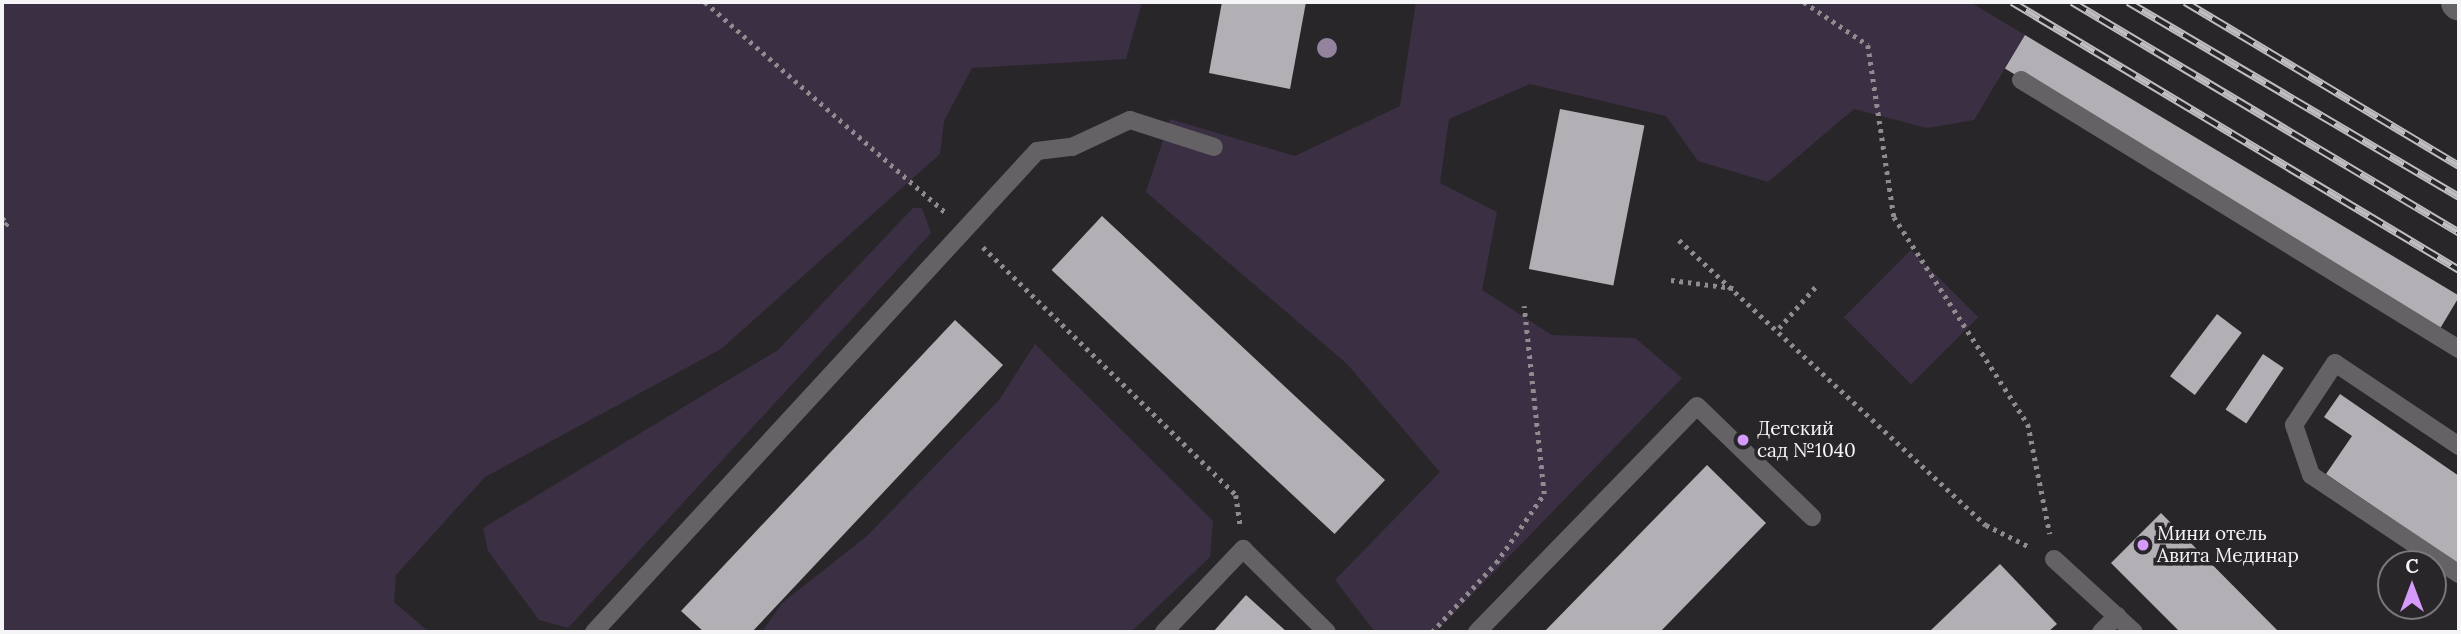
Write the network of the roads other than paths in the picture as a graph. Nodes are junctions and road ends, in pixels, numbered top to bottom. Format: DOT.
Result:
graph roads {
  1 [pos="2021,80"];
  2 [pos="1214,147"];
  3 [pos="2459,349"];
  4 [pos="2459,446"];
  5 [pos="1812,517"];
  6 [pos="2054,559"];
  7 [pos="2459,574"];
  8 [pos="2117,617"];
  9 [pos="594,632"];
  10 [pos="1164,632"];
  11 [pos="1327,632"];
  12 [pos="1477,632"];
  13 [pos="2101,632"];
  14 [pos="2134,632"];
  1 -- 3 [label="lane"];
  2 -- 9 [label="lane"];
  4 -- 7 [label="lane"];
  5 -- 12 [label="lane"];
  6 -- 8 [label="lane"];
  8 -- 13 [label="lane"];
  8 -- 14 [label="lane"];
  10 -- 11 [label="lane"];
}
